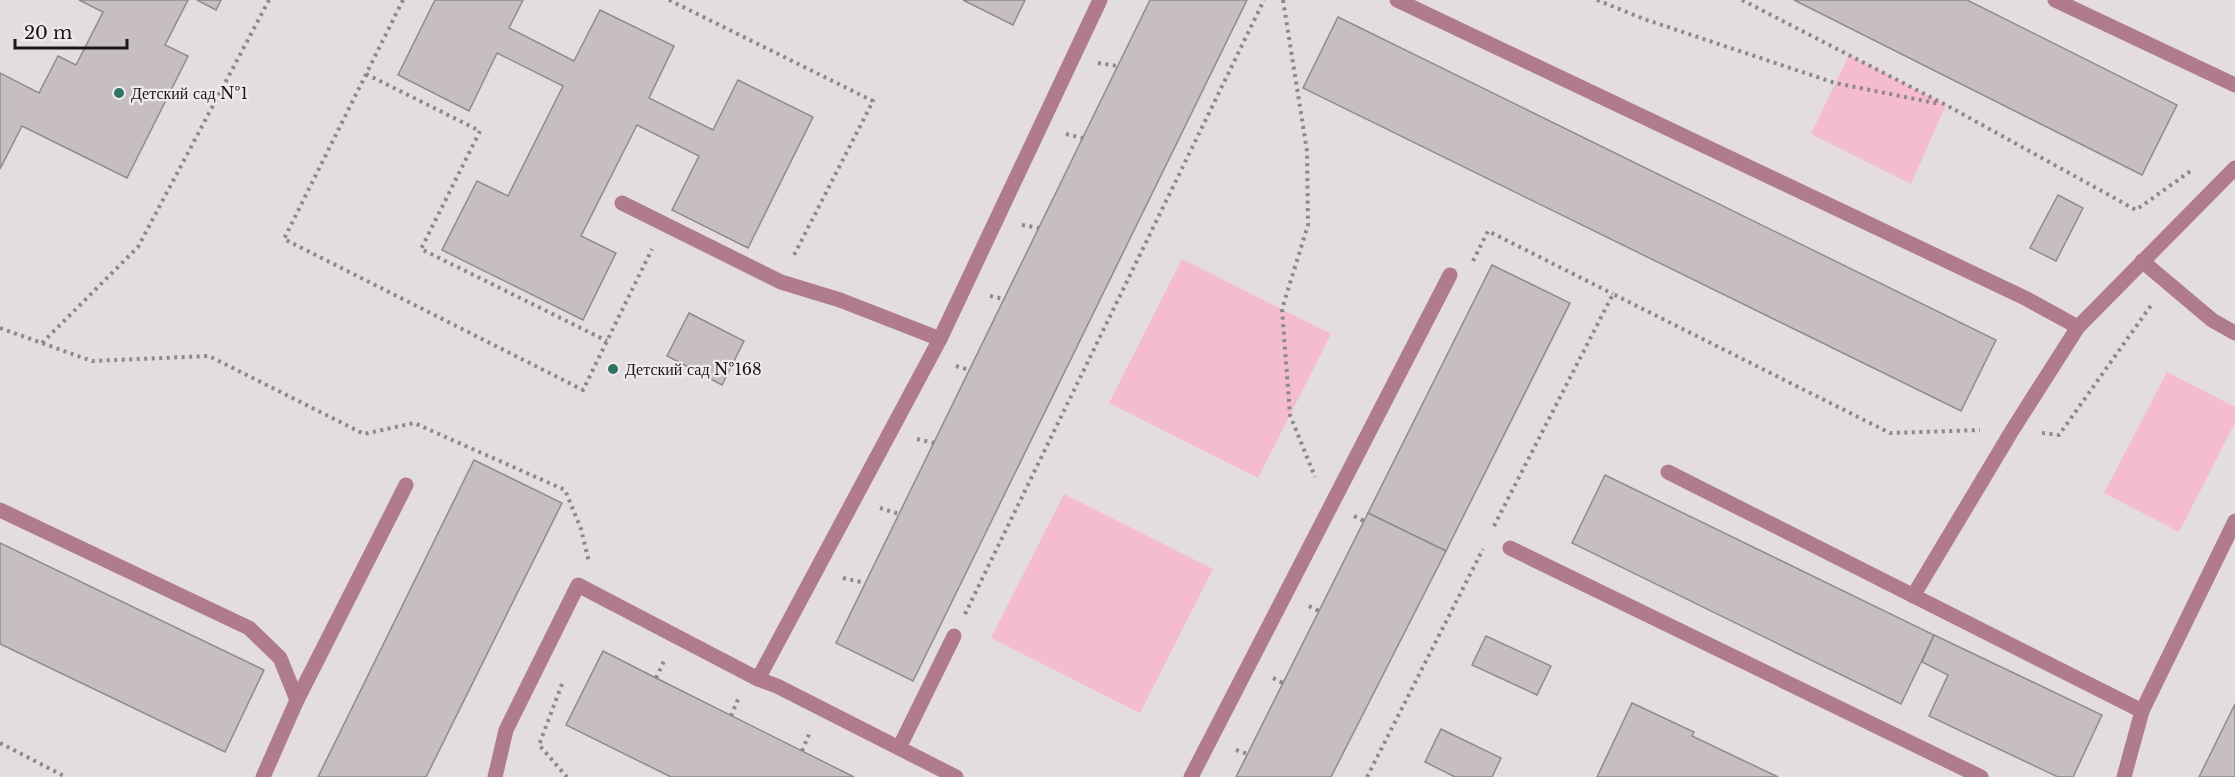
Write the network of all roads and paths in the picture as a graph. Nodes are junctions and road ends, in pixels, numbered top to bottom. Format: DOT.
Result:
graph roads {
  1 [pos="269,0"];
  2 [pos="403,0"];
  3 [pos="669,0"];
  4 [pos="1100,0"];
  5 [pos="1264,0"];
  6 [pos="1283,0"];
  7 [pos="1397,0"];
  8 [pos="1597,0"];
  9 [pos="1742,0"];
  10 [pos="2055,0"];
  11 [pos="1095,62"];
  12 [pos="1118,66"];
  13 [pos="366,74"];
  14 [pos="2235,85"];
  15 [pos="1946,105"];
  16 [pos="1059,132"];
  17 [pos="1083,138"];
  18 [pos="2199,165"];
  19 [pos="2235,168"];
  20 [pos="622,203"];
  21 [pos="665,224"];
  22 [pos="2142,261"];
  23 [pos="1468,270"];
  24 [pos="1450,275"];
  25 [pos="781,282"];
  26 [pos="2167,283"];
  27 [pos="1613,294"];
  28 [pos="2078,327"];
  29 [pos="0,328"];
  30 [pos="2235,333"];
  31 [pos="940,339"];
  32 [pos="607,341"];
  33 [pos="42,343"];
  34 [pos="2013,429"];
  35 [pos="1668,472"];
  36 [pos="406,484"];
  37 [pos="879,508"];
  38 [pos="0,510"];
  39 [pos="1328,510"];
  40 [pos="899,514"];
  41 [pos="2235,521"];
  42 [pos="1489,537"];
  43 [pos="1484,547"];
  44 [pos="1510,548"];
  45 [pos="833,575"];
  46 [pos="865,583"];
  47 [pos="597,594"];
  48 [pos="1913,596"];
  49 [pos="954,636"];
  50 [pos="669,651"];
  51 [pos="564,678"];
  52 [pos="656,678"];
  53 [pos="758,679"];
  54 [pos="743,688"];
  55 [pos="297,699"];
  56 [pos="2142,711"];
  57 [pos="731,716"];
  58 [pos="814,724"];
  59 [pos="0,743"];
  60 [pos="899,748"];
  61 [pos="802,751"];
  62 [pos="66,777"];
  63 [pos="263,777"];
  64 [pos="495,777"];
  65 [pos="567,777"];
  66 [pos="956,777"];
  67 [pos="1191,777"];
  68 [pos="1366,777"];
  69 [pos="1981,777"];
  70 [pos="2124,777"];
  1 -- 33 [label="path"];
  2 -- 13 [label="path"];
  3 -- 25 [label="path"];
  4 -- 31 [label="street"];
  5 -- 49 [label="path"];
  6 -- 39 [label="path"];
  7 -- 28 [label="street"];
  8 -- 15 [label="path"];
  9 -- 15 [label="path"];
  10 -- 14 [label="street"];
  11 -- 12 [label="path"];
  13 -- 32 [label="path"];
  13 -- 32 [label="path"];
  15 -- 18 [label="path"];
  16 -- 17 [label="path"];
  19 -- 22 [label="street"];
  20 -- 21 [label="street"];
  21 -- 25 [label="street"];
  21 -- 32 [label="path"];
  22 -- 26 [label="street"];
  22 -- 28 [label="street"];
  23 -- 27 [label="path"];
  24 -- 39 [label="street"];
  25 -- 31 [label="street"];
  26 -- 30 [label="street"];
  26 -- 34 [label="path"];
  27 -- 34 [label="path"];
  27 -- 42 [label="path"];
  28 -- 34 [label="street"];
  29 -- 33 [label="path"];
  31 -- 53 [label="street"];
  33 -- 47 [label="path"];
  34 -- 48 [label="street"];
  35 -- 48 [label="street"];
  36 -- 55 [label="street"];
  37 -- 40 [label="path"];
  38 -- 55 [label="street"];
  39 -- 67 [label="street"];
  41 -- 56 [label="street"];
  43 -- 68 [label="path"];
  44 -- 69 [label="street"];
  45 -- 46 [label="path"];
  47 -- 53 [label="street"];
  47 -- 64 [label="street"];
  48 -- 56 [label="street"];
  49 -- 60 [label="street"];
  50 -- 52 [label="path"];
  51 -- 65 [label="path"];
  53 -- 60 [label="street"];
  54 -- 57 [label="path"];
  55 -- 63 [label="street"];
  56 -- 70 [label="street"];
  58 -- 61 [label="path"];
  59 -- 62 [label="path"];
  60 -- 66 [label="street"];
}
